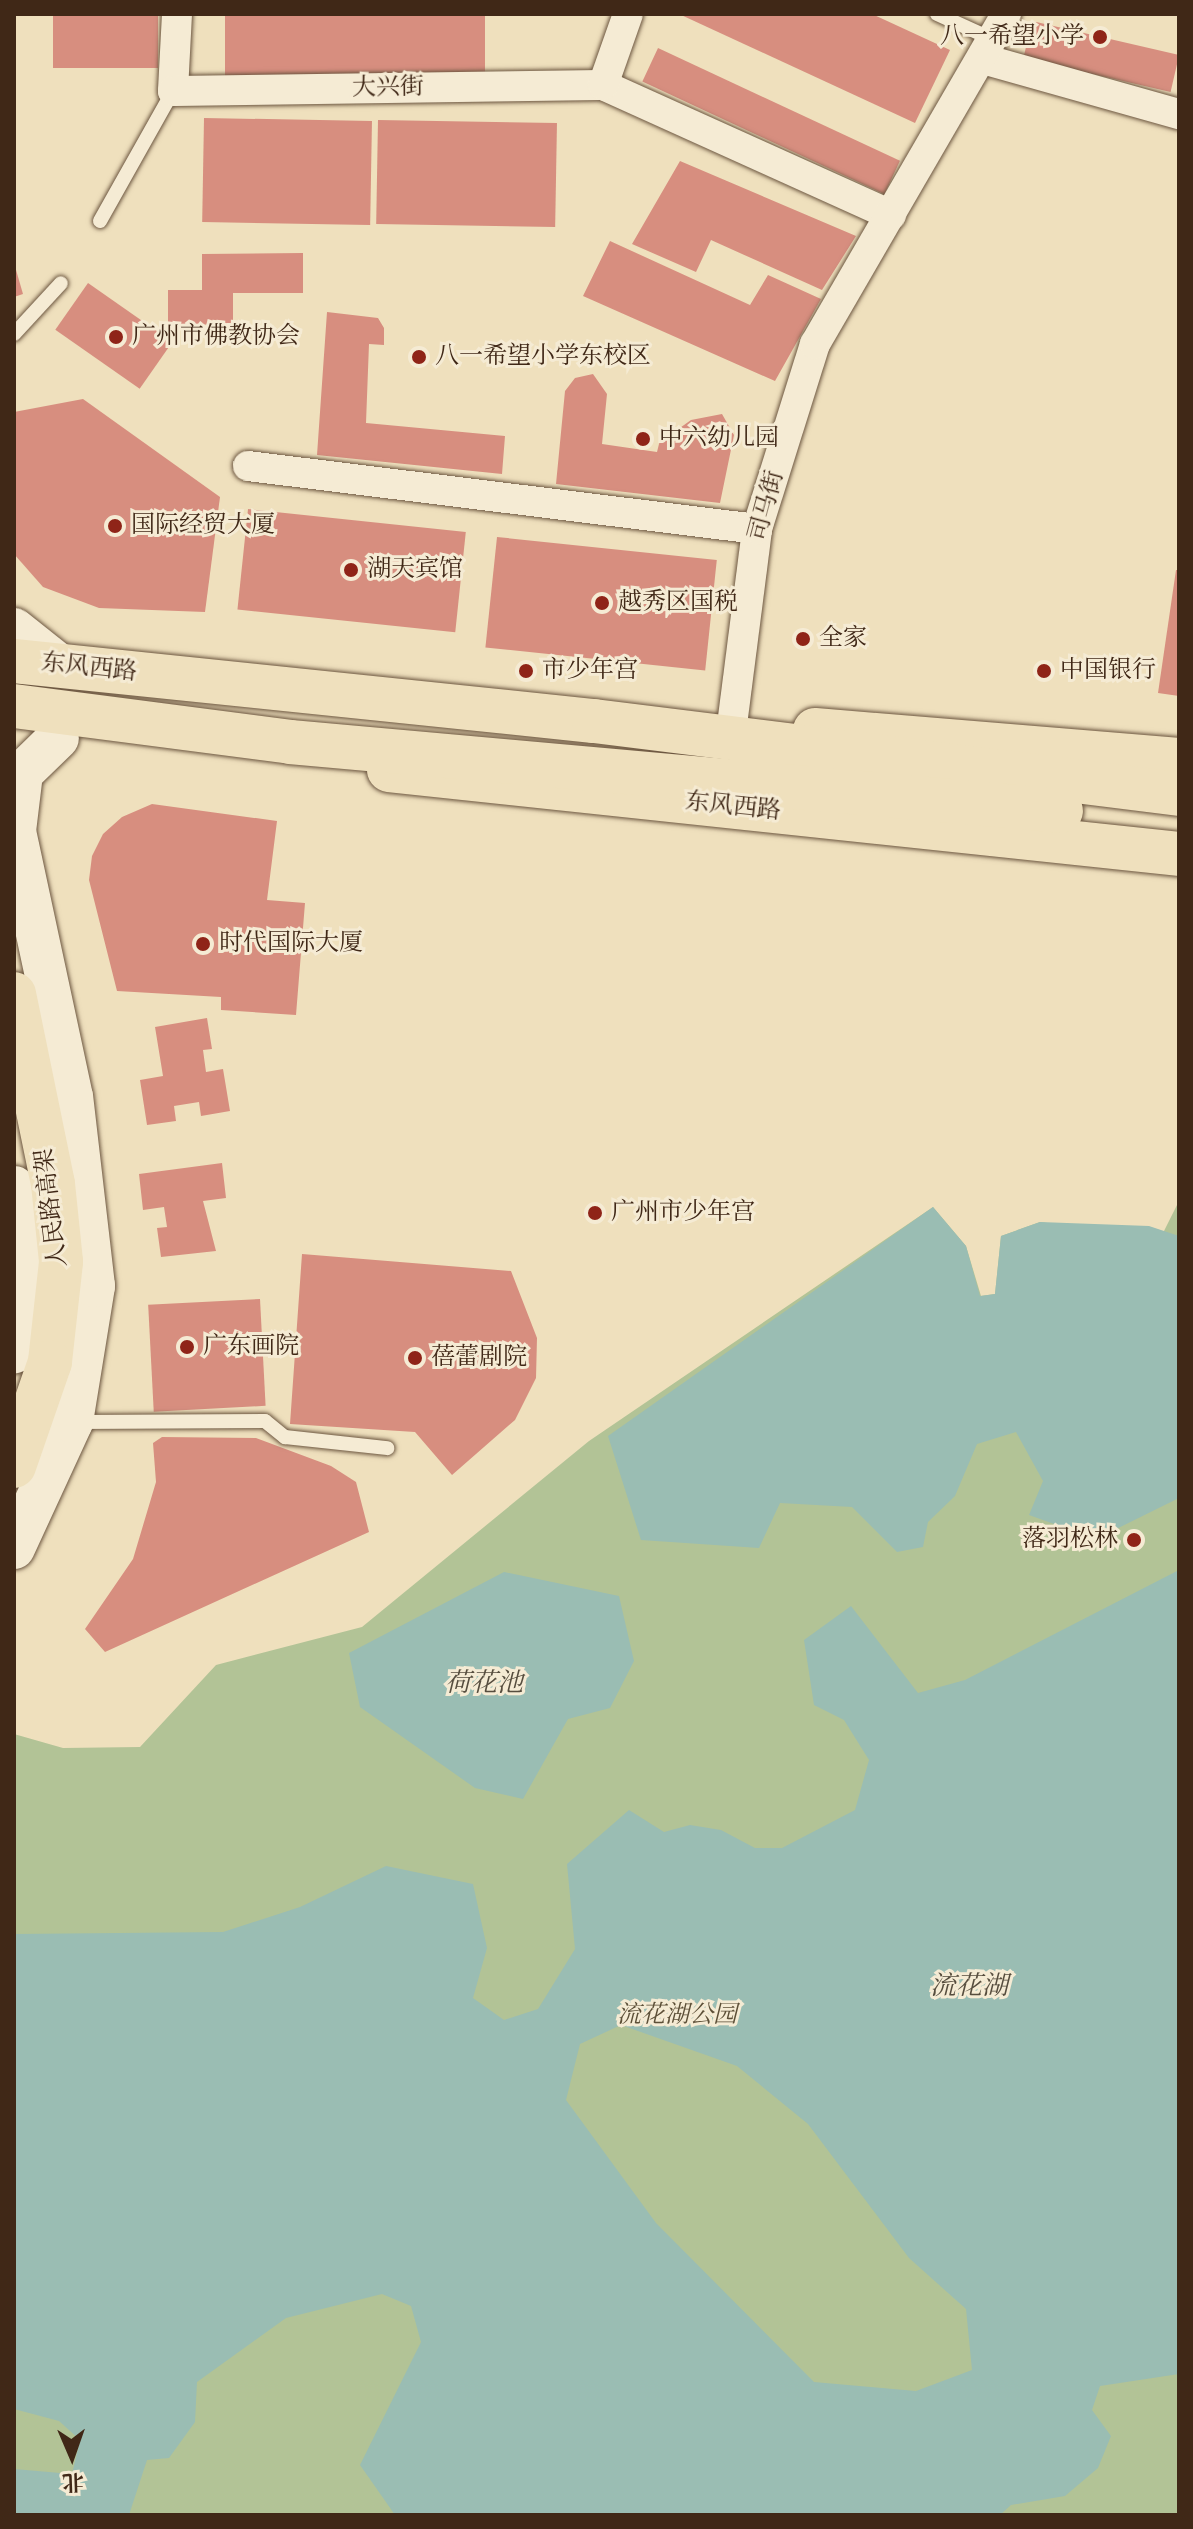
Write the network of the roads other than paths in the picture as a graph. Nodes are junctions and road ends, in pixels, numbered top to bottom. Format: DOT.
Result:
graph roads {
  1 [pos="177,14"];
  2 [pos="628,14"];
  3 [pos="937,14"];
  4 [pos="994,38"];
  5 [pos="603,85"];
  6 [pos="173,91"];
  7 [pos="1179,114"];
  8 [pos="891,215"];
  9 [pos="100,221"];
  10 [pos="61,283"];
  11 [pos="14,334"];
  12 [pos="248,466"];
  13 [pos="757,529"];
  14 [pos="14,629"];
  15 [pos="14,661"];
  16 [pos="58,664"];
  17 [pos="14,706"];
  18 [pos="594,721"];
  19 [pos="732,725"];
  20 [pos="58,738"];
  21 [pos="14,739"];
  22 [pos="290,742"];
  23 [pos="1179,760"];
  24 [pos="1179,794"];
  25 [pos="1179,822"];
  26 [pos="1179,854"];
  27 [pos="22,897"];
  28 [pos="14,994"];
  29 [pos="14,1187"];
  30 [pos="14,1352"];
  31 [pos="72,1422"];
  32 [pos="387,1448"];
  33 [pos="14,1466"];
  34 [pos="14,1548"];
  1 -- 6 [label="street"];
  2 -- 5 [label="street"];
  3 -- 4 [label="lane"];
  4 -- 7 [label="street"];
  4 -- 8 [label="street, 司马街"];
  5 -- 6 [label="street, 大兴街"];
  5 -- 8 [label="street"];
  6 -- 9 [label="lane"];
  8 -- 13 [label="street, 司马街"];
  10 -- 11 [label="lane"];
  12 -- 13 [label="street"];
  13 -- 19 [label="street, 司马街"];
  14 -- 16 [label="main road"];
  15 -- 16 [label="main road, 东风西路"];
  16 -- 18 [label="main road, 东风西路"];
  17 -- 22 [label="main road, 东风西路"];
  18 -- 19 [label="main road, 东风西路"];
  18 -- 24 [label="main road, 东风西路"];
  19 -- 23 [label="main road, 东风西路"];
  20 -- 21 [label="main road"];
  20 -- 22 [label="main road"];
  20 -- 27 [label="main road"];
  22 -- 25 [label="main road, 东风西路"];
  22 -- 26 [label="main road, 东风西路"];
  27 -- 31 [label="main road"];
  28 -- 33 [label="main road, 人民路高架"];
  29 -- 30 [label="main road"];
  31 -- 32 [label="lane"];
  31 -- 34 [label="main road"];
}
